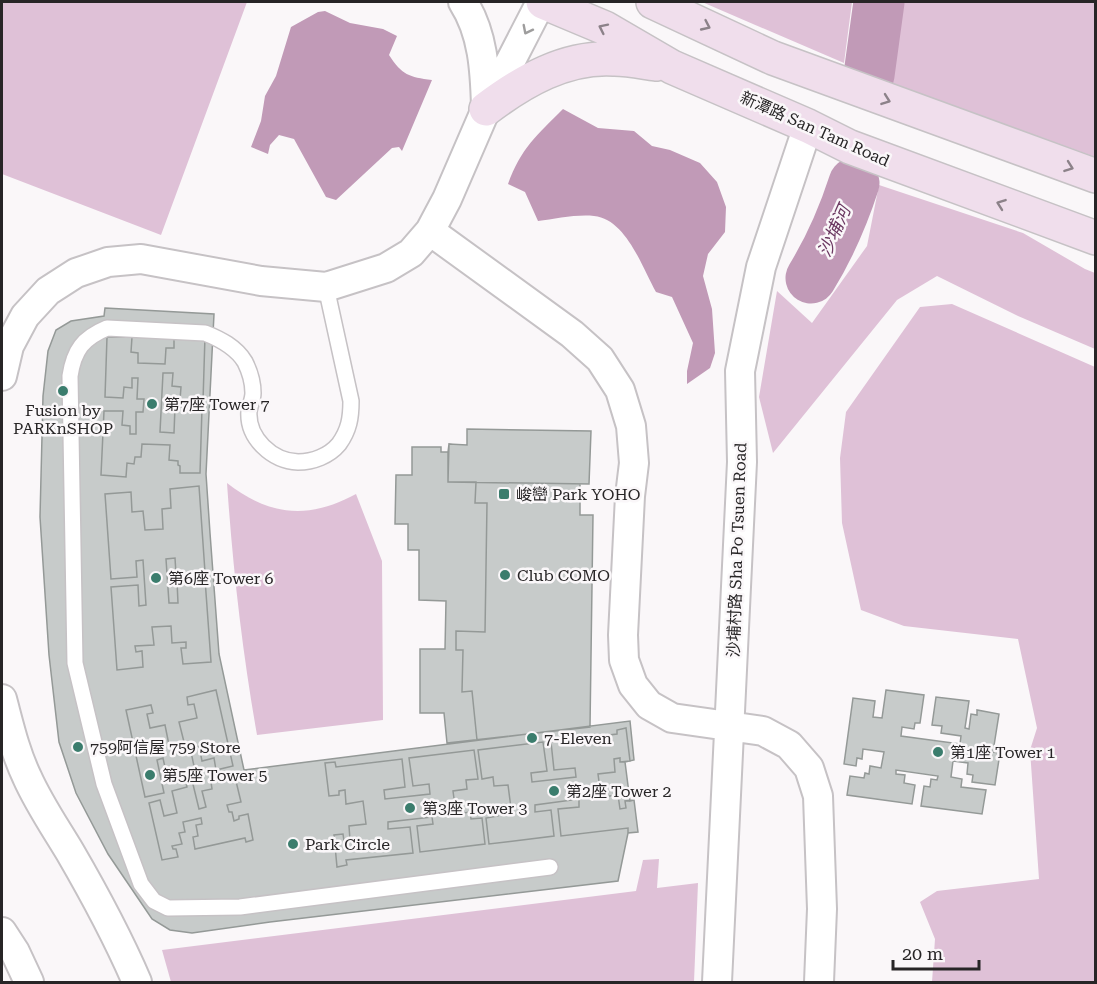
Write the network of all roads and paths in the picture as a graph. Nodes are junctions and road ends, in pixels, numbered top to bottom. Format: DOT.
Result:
graph roads {
  1 [pos="463,2"];
  2 [pos="542,2"];
  3 [pos="653,2"];
  4 [pos="773,58"];
  5 [pos="672,67"];
  6 [pos="486,109"];
  7 [pos="808,126"];
  8 [pos="1095,176"];
  9 [pos="430,231"];
  10 [pos="1095,238"];
  11 [pos="326,288"];
  12 [pos="2,376"];
  13 [pos="2,699"];
  14 [pos="729,728"];
  15 [pos="550,867"];
  16 [pos="2,932"];
  17 [pos="29,982"];
  18 [pos="137,982"];
  19 [pos="717,982"];
  20 [pos="819,982"];
  1 -- 6 [label="street"];
  5 -- 2 [label="street, 新潭路 San Tam Road, one-way"];
  2 -- 6 [label="street, one-way"];
  3 -- 4 [label="street, one-way"];
  4 -- 7 [label="street"];
  4 -- 8 [label="street, one-way"];
  5 -- 6 [label="street"];
  5 -- 7 [label="street, 新潭路 San Tam Road"];
  6 -- 9 [label="street"];
  10 -- 7 [label="street, 新潭路 San Tam Road, one-way"];
  7 -- 14 [label="street, 沙埔村路 Sha Po Tsuen Road"];
  9 -- 11 [label="street"];
  9 -- 14 [label="street"];
  11 -- 12 [label="street"];
  11 -- 15 [label="lane"];
  13 -- 18 [label="street"];
  14 -- 19 [label="street, 沙埔村路 Sha Po Tsuen Road"];
  14 -- 20 [label="street"];
  16 -- 17 [label="street"];
}
